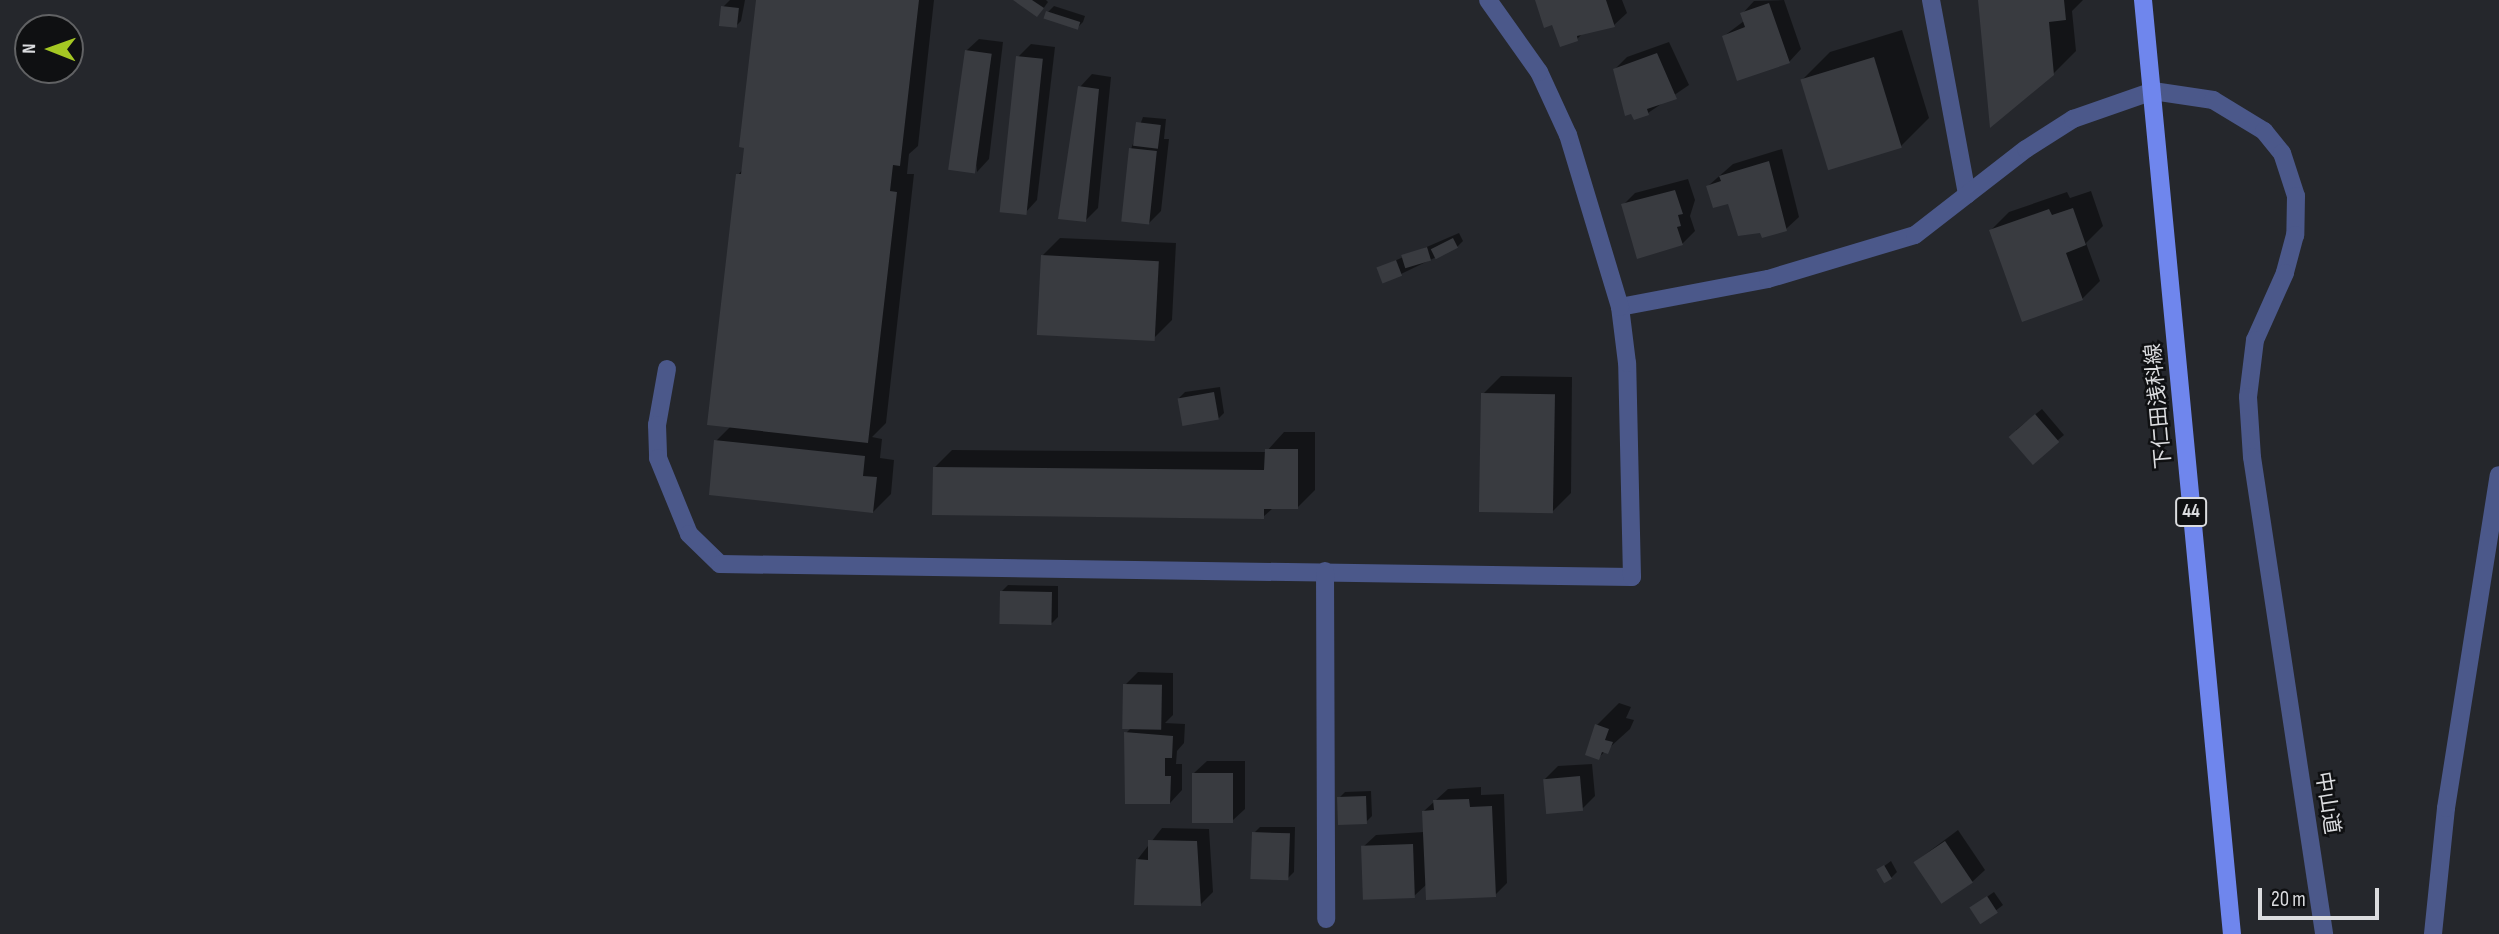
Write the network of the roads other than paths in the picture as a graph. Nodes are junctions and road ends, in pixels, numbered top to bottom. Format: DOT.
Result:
graph roads {
  1 [pos="1488,0"];
  2 [pos="1931,0"];
  3 [pos="2143,0"];
  4 [pos="2153,91"];
  5 [pos="1967,195"];
  6 [pos="1620,307"];
  7 [pos="667,369"];
  8 [pos="2499,475"];
  9 [pos="1325,571"];
  10 [pos="1326,919"];
  11 [pos="2232,934"];
  12 [pos="2325,934"];
  13 [pos="2433,934"];
  1 -- 6 [label="street"];
  2 -- 5 [label="street"];
  3 -- 4 [label="main road, 下仁田浅科線 / 44"];
  4 -- 5 [label="street"];
  4 -- 11 [label="main road, 下仁田浅科線 / 44"];
  4 -- 12 [label="street, 中山道"];
  5 -- 6 [label="street"];
  6 -- 9 [label="street"];
  7 -- 9 [label="street"];
  8 -- 13 [label="street"];
  9 -- 10 [label="street"];
}
